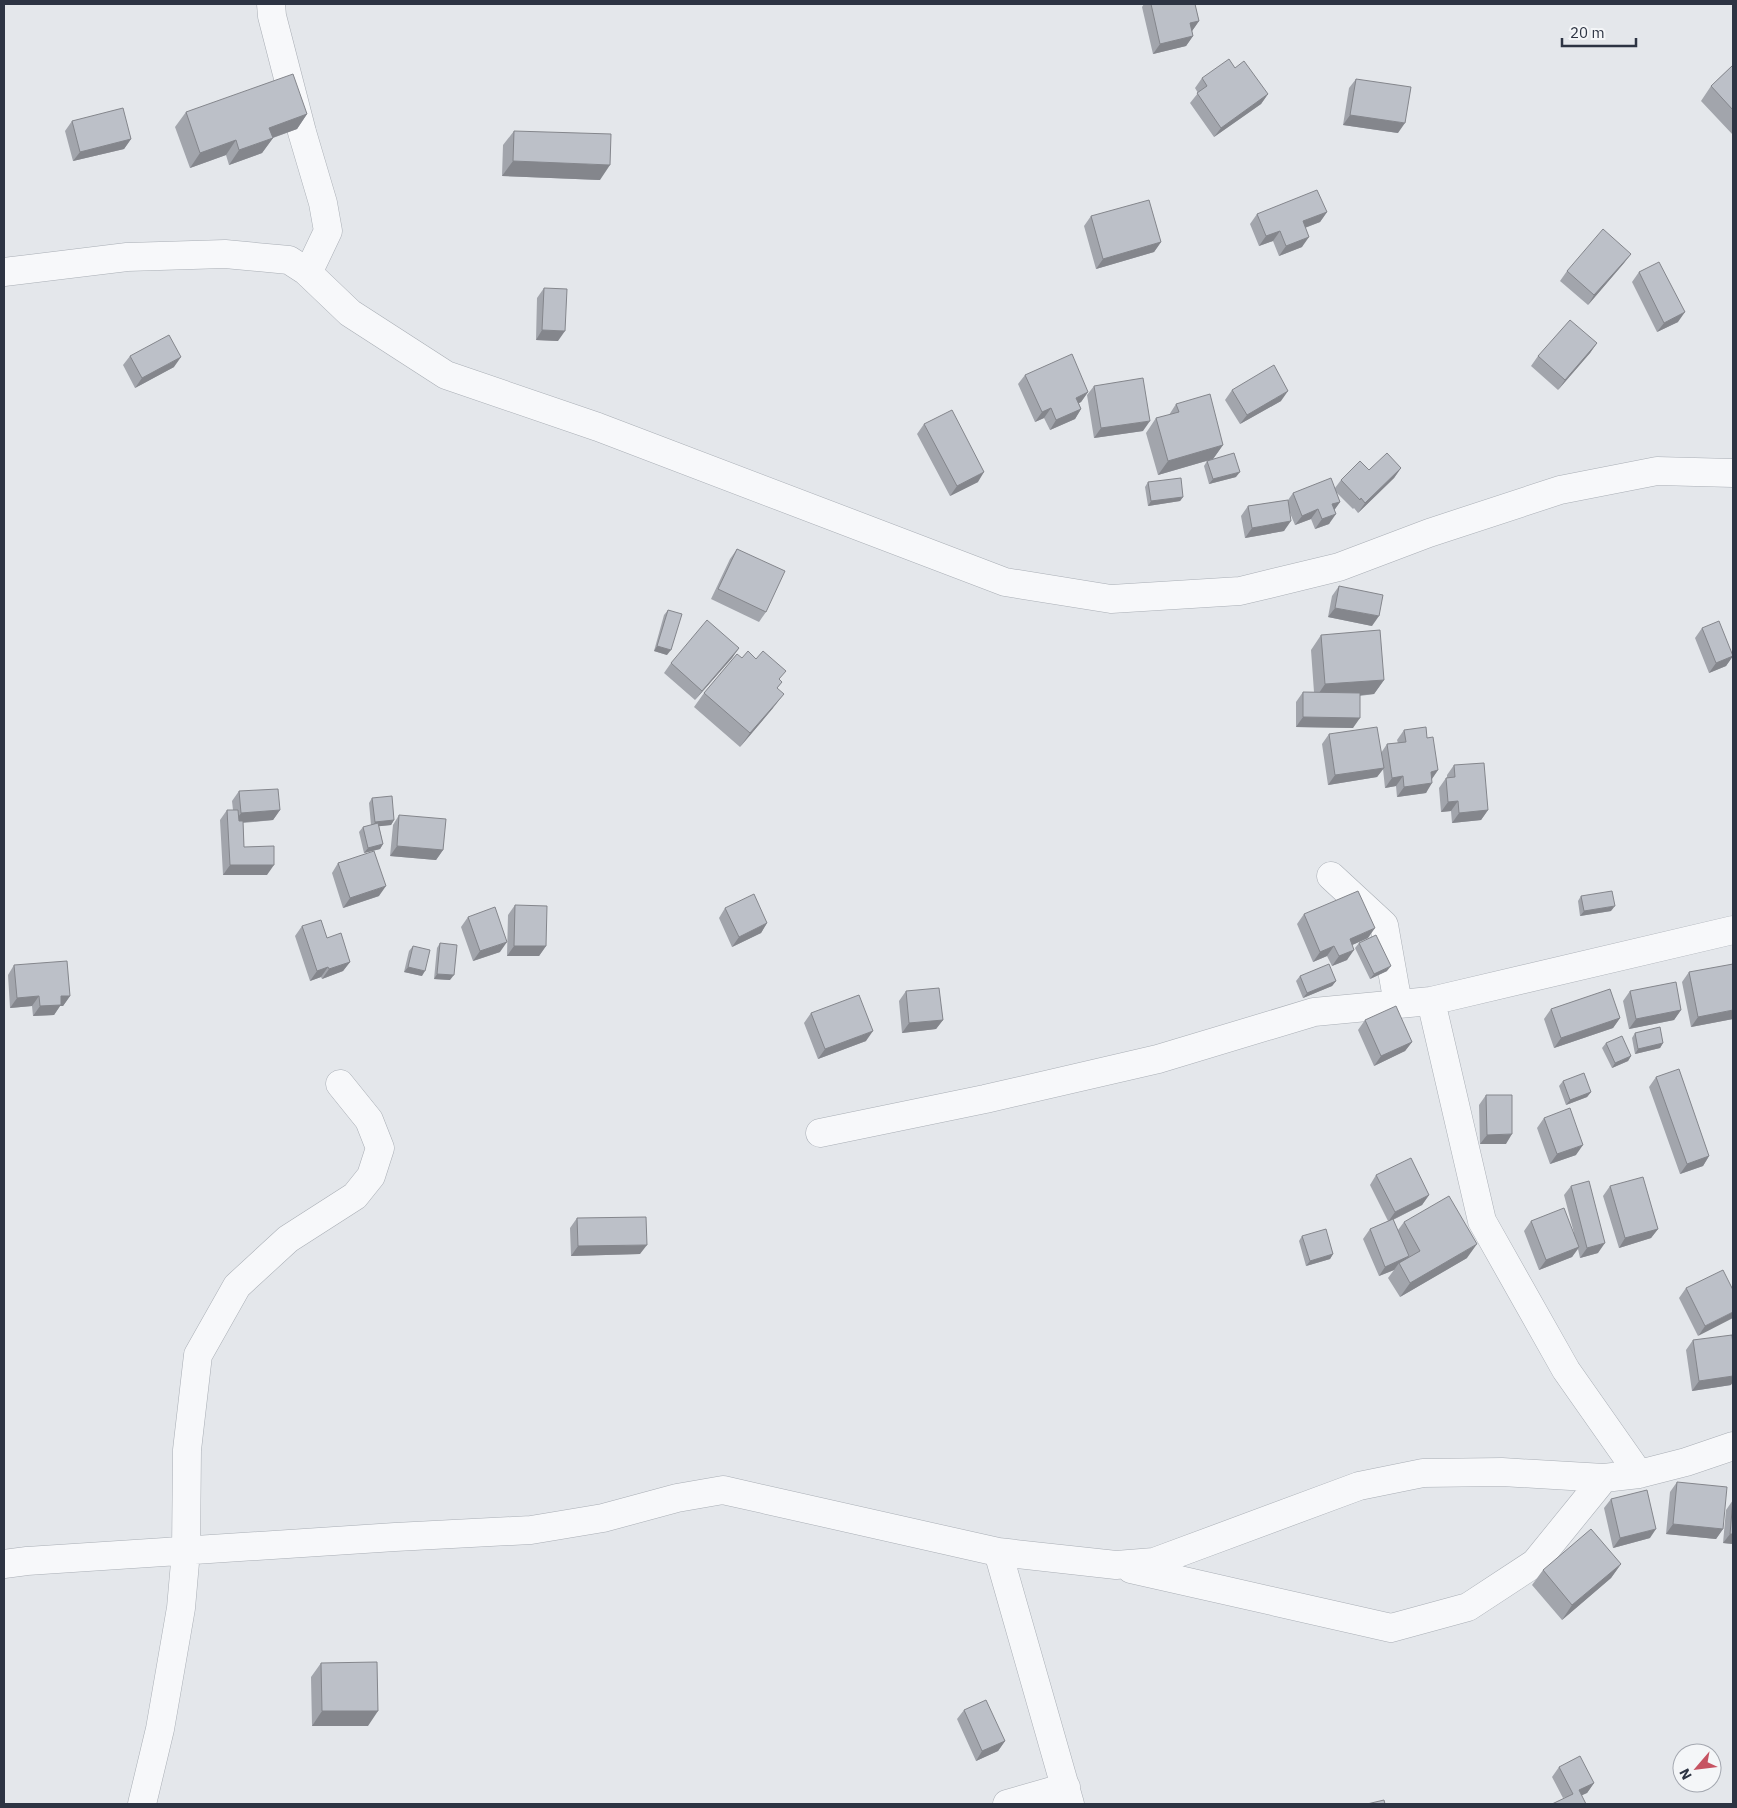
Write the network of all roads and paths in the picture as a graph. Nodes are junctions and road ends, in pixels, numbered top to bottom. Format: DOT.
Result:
graph roads {
  1 [pos="271,4"];
  2 [pos="4,272"];
  3 [pos="308,273"];
  4 [pos="1733,473"];
  5 [pos="1331,876"];
  6 [pos="1733,930"];
  7 [pos="1431,1000"];
  8 [pos="1398,1004"];
  9 [pos="340,1084"];
  10 [pos="820,1133"];
  11 [pos="1733,1446"];
  12 [pos="1639,1474"];
  13 [pos="1604,1478"];
  14 [pos="186,1551"];
  15 [pos="998,1552"];
  16 [pos="4,1564"];
  17 [pos="1116,1565"];
  18 [pos="1068,1796"];
  19 [pos="142,1804"];
  20 [pos="1007,1804"];
  1 -- 3 [label="street"];
  2 -- 3 [label="street"];
  3 -- 4 [label="street"];
  5 -- 8 [label="street"];
  6 -- 7 [label="street"];
  7 -- 8 [label="street"];
  7 -- 12 [label="street"];
  8 -- 10 [label="street"];
  9 -- 14 [label="street"];
  11 -- 12 [label="street"];
  12 -- 13 [label="street"];
  13 -- 17 [label="street"];
  13 -- 17 [label="street"];
  14 -- 15 [label="street"];
  14 -- 16 [label="street"];
  14 -- 19 [label="street"];
  15 -- 17 [label="street"];
  15 -- 18 [label="street"];
  18 -- 20 [label="street"];
}
